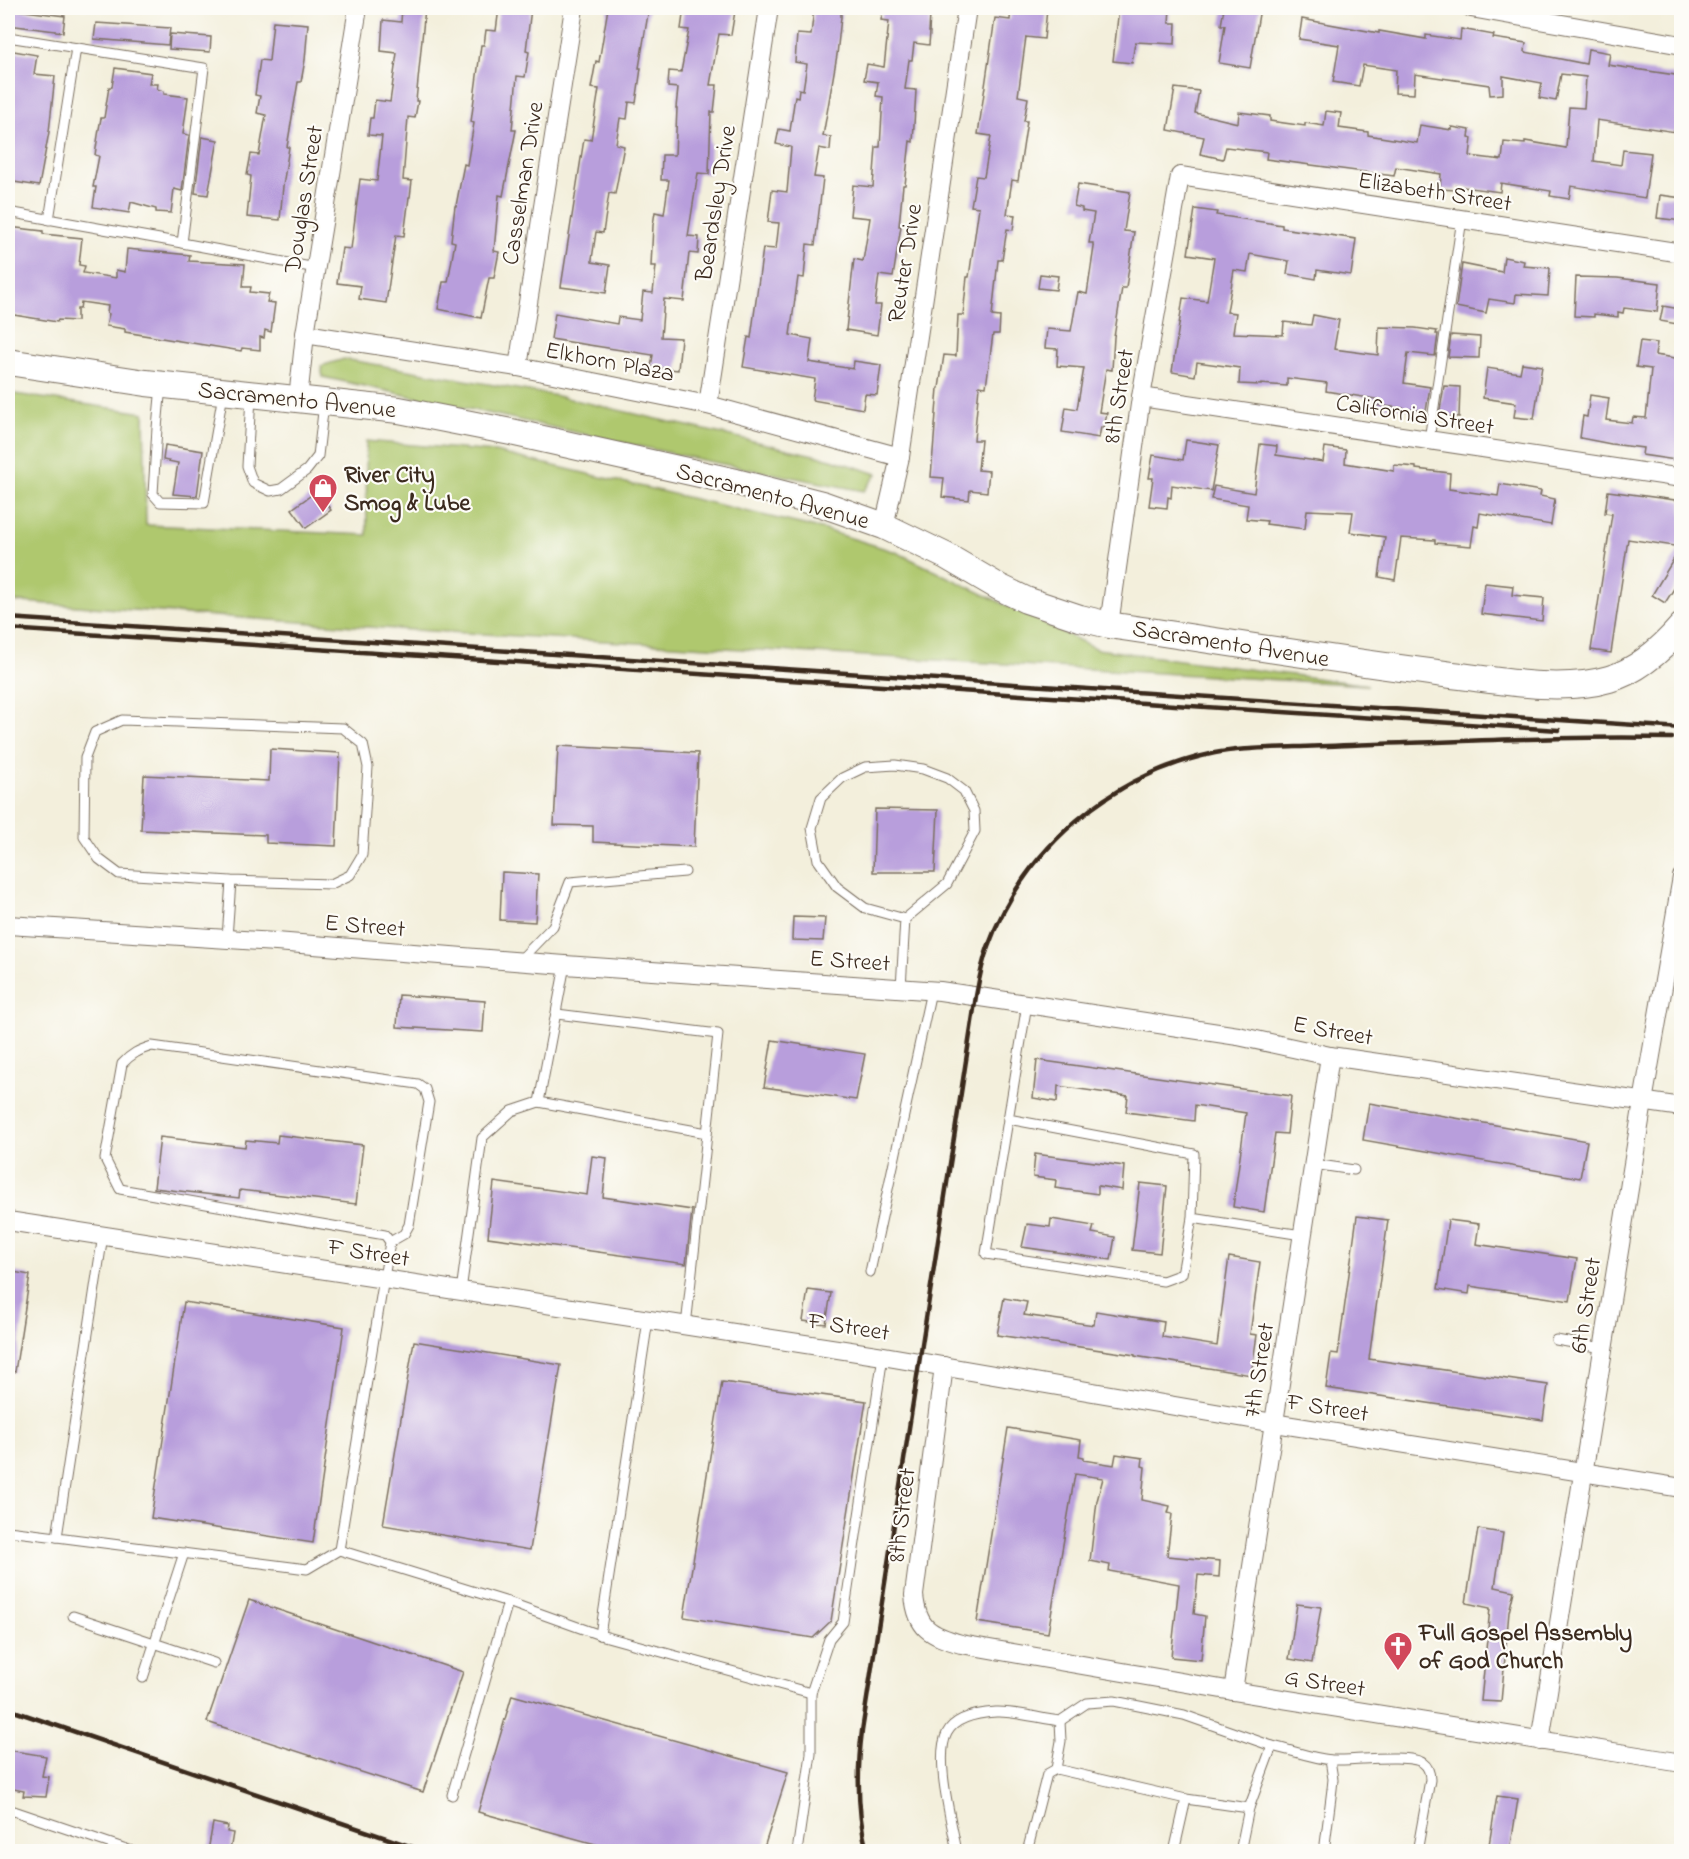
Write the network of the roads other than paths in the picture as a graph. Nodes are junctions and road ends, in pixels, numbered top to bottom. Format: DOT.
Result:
graph roads {
  1 [pos="358,8"];
  2 [pos="574,8"];
  3 [pos="770,8"];
  4 [pos="967,8"];
  5 [pos="1471,8"];
  6 [pos="8,37"];
  7 [pos="1682,45"];
  8 [pos="76,48"];
  9 [pos="1180,176"];
  10 [pos="8,212"];
  11 [pos="48,219"];
  12 [pos="1462,219"];
  13 [pos="182,243"];
  14 [pos="1682,253"];
  15 [pos="316,268"];
  16 [pos="305,334"];
  17 [pos="8,362"];
  18 [pos="518,367"];
  19 [pos="162,385"];
  20 [pos="223,391"];
  21 [pos="251,394"];
  22 [pos="1141,397"];
  23 [pos="298,399"];
  24 [pos="324,402"];
  25 [pos="708,405"];
  26 [pos="1429,440"];
  27 [pos="900,456"];
  28 [pos="1682,478"];
  29 [pos="884,526"];
  30 [pos="1109,625"];
  31 [pos="1682,626"];
  32 [pos="685,872"];
  33 [pos="1682,878"];
  34 [pos="231,881"];
  35 [pos="905,919"];
  36 [pos="8,925"];
  37 [pos="227,938"];
  38 [pos="519,961"];
  39 [pos="565,965"];
  40 [pos="901,988"];
  41 [pos="931,991"];
  42 [pos="1027,1004"];
  43 [pos="556,1014"];
  44 [pos="1330,1056"];
  45 [pos="539,1102"];
  46 [pos="1643,1102"];
  47 [pos="1682,1107"];
  48 [pos="1008,1119"];
  49 [pos="708,1133"];
  50 [pos="1313,1164"];
  51 [pos="1353,1170"];
  52 [pos="1192,1218"];
  53 [pos="8,1221"];
  54 [pos="1302,1235"];
  55 [pos="103,1236"];
  56 [pos="390,1242"];
  57 [pos="870,1272"];
  58 [pos="384,1279"];
  59 [pos="461,1291"];
  60 [pos="648,1320"];
  61 [pos="686,1326"];
  62 [pos="1556,1341"];
  63 [pos="1603,1348"];
  64 [pos="883,1356"];
  65 [pos="944,1366"];
  66 [pos="1274,1423"];
  67 [pos="1582,1473"];
  68 [pos="1682,1488"];
  69 [pos="8,1531"];
  70 [pos="57,1537"];
  71 [pos="339,1550"];
  72 [pos="184,1553"];
  73 [pos="508,1602"];
  74 [pos="73,1616"];
  75 [pos="600,1635"];
  76 [pos="154,1643"];
  77 [pos="961,1644"];
  78 [pos="214,1663"];
  79 [pos="142,1678"];
  80 [pos="1233,1691"];
  81 [pos="811,1693"];
  82 [pos="1060,1721"];
  83 [pos="1539,1741"];
  84 [pos="1272,1746"];
  85 [pos="1330,1760"];
  86 [pos="1682,1763"];
  87 [pos="1056,1769"];
  88 [pos="452,1795"];
  89 [pos="1186,1799"];
  90 [pos="1250,1808"];
  91 [pos="8,1809"];
  92 [pos="135,1851"];
  93 [pos="797,1851"];
  94 [pos="957,1851"];
  95 [pos="1027,1851"];
  96 [pos="1174,1851"];
  97 [pos="1239,1851"];
  98 [pos="1324,1851"];
  99 [pos="1417,1851"];
  1 -- 15 [label="street, Douglas Street"];
  2 -- 18 [label="street, Casselman Drive"];
  3 -- 25 [label="street, Beardsley Drive"];
  4 -- 27 [label="street, Reuter Drive"];
  5 -- 7 [label="street"];
  6 -- 8 [label="lane"];
  8 -- 11 [label="lane"];
  8 -- 13 [label="lane"];
  9 -- 12 [label="street, Elizabeth Street"];
  9 -- 22 [label="street, 8th Street"];
  10 -- 11 [label="lane"];
  11 -- 13 [label="lane"];
  12 -- 14 [label="street, Elizabeth Street"];
  12 -- 26 [label="lane"];
  13 -- 15 [label="lane"];
  15 -- 16 [label="street, Douglas Street"];
  16 -- 18 [label="street, Elkhorn Plaza"];
  16 -- 23 [label="street, Douglas Street"];
  17 -- 19 [label="main road, Sacramento Avenue"];
  18 -- 25 [label="street, Elkhorn Plaza"];
  19 -- 20 [label="main road, Sacramento Avenue"];
  19 -- 20 [label="lane"];
  20 -- 21 [label="main road, Sacramento Avenue"];
  21 -- 23 [label="main road, Sacramento Avenue"];
  21 -- 24 [label="lane"];
  22 -- 26 [label="street, California Street"];
  22 -- 30 [label="street, 8th Street"];
  23 -- 24 [label="main road, Sacramento Avenue"];
  24 -- 29 [label="main road, Sacramento Avenue"];
  25 -- 27 [label="street, Elkhorn Plaza"];
  26 -- 28 [label="street, California Street"];
  27 -- 29 [label="street, Reuter Drive"];
  29 -- 30 [label="main road, Sacramento Avenue"];
  30 -- 31 [label="main road, Sacramento Avenue"];
  32 -- 38 [label="lane"];
  33 -- 46 [label="street, 6th Street"];
  34 -- 34 [label="lane"];
  34 -- 37 [label="lane"];
  35 -- 35 [label="lane"];
  35 -- 40 [label="lane"];
  36 -- 37 [label="street, E Street"];
  37 -- 38 [label="street, E Street"];
  38 -- 39 [label="street, E Street"];
  39 -- 40 [label="street, E Street"];
  39 -- 43 [label="lane"];
  40 -- 41 [label="street, E Street"];
  41 -- 42 [label="street, E Street"];
  41 -- 57 [label="lane"];
  42 -- 44 [label="street, E Street"];
  42 -- 48 [label="lane"];
  43 -- 45 [label="lane"];
  43 -- 49 [label="lane"];
  44 -- 46 [label="street, E Street"];
  44 -- 50 [label="street, 7th Street"];
  45 -- 49 [label="lane"];
  45 -- 59 [label="lane"];
  46 -- 47 [label="street, E Street"];
  46 -- 63 [label="street, 6th Street"];
  48 -- 52 [label="lane"];
  48 -- 52 [label="lane"];
  49 -- 61 [label="lane"];
  50 -- 51 [label="lane"];
  50 -- 54 [label="street, 7th Street"];
  52 -- 54 [label="lane"];
  53 -- 55 [label="street, F Street"];
  54 -- 66 [label="street, 7th Street"];
  55 -- 58 [label="street, F Street"];
  55 -- 70 [label="lane"];
  56 -- 56 [label="lane"];
  56 -- 58 [label="lane"];
  58 -- 59 [label="street, F Street"];
  58 -- 71 [label="lane"];
  59 -- 60 [label="street, F Street"];
  60 -- 61 [label="street, F Street"];
  60 -- 75 [label="lane"];
  61 -- 64 [label="street, F Street"];
  62 -- 63 [label="lane"];
  63 -- 67 [label="street, 6th Street"];
  64 -- 65 [label="street, F Street"];
  64 -- 81 [label="lane"];
  65 -- 66 [label="street, F Street"];
  65 -- 77 [label="street, 8th Street"];
  66 -- 67 [label="street, F Street"];
  66 -- 80 [label="street, 7th Street"];
  67 -- 68 [label="street, F Street"];
  67 -- 83 [label="street, 6th Street"];
  69 -- 70 [label="lane"];
  70 -- 72 [label="lane"];
  71 -- 72 [label="lane"];
  71 -- 73 [label="lane"];
  72 -- 76 [label="lane"];
  73 -- 75 [label="lane"];
  73 -- 88 [label="lane"];
  74 -- 76 [label="lane"];
  75 -- 81 [label="lane"];
  76 -- 78 [label="lane"];
  76 -- 79 [label="lane"];
  77 -- 80 [label="street, G Street"];
  80 -- 83 [label="street, G Street"];
  81 -- 93 [label="lane"];
  82 -- 84 [label="lane"];
  82 -- 87 [label="lane"];
  82 -- 94 [label="lane"];
  83 -- 86 [label="street, G Street"];
  84 -- 85 [label="lane"];
  84 -- 90 [label="lane"];
  85 -- 98 [label="lane"];
  85 -- 99 [label="lane"];
  87 -- 89 [label="lane"];
  87 -- 95 [label="lane"];
  89 -- 90 [label="lane"];
  89 -- 96 [label="lane"];
  90 -- 97 [label="lane"];
  91 -- 92 [label="lane"];
}
